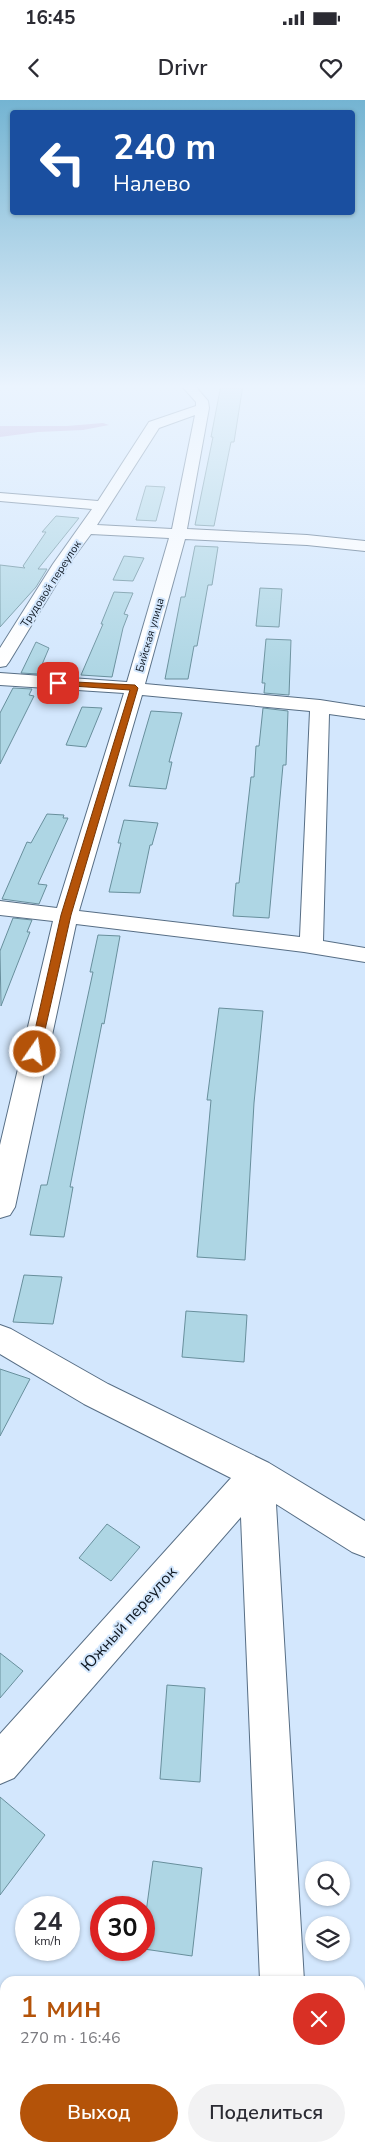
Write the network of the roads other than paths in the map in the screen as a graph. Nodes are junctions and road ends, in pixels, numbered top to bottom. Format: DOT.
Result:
graph roads {
  1 [pos="119,481"];
  2 [pos="189,481"];
  3 [pos="0,497"];
  4 [pos="103,506"];
  5 [pos="87,529"];
  6 [pos="178,535"];
  7 [pos="365,546"];
  8 [pos="0,662"];
  9 [pos="0,679"];
  10 [pos="135,688"];
  11 [pos="320,706"];
  12 [pos="365,713"];
  13 [pos="0,908"];
  14 [pos="66,915"];
  15 [pos="311,946"];
  16 [pos="365,955"];
  17 [pos="0,1207"];
  18 [pos="0,1338"];
  19 [pos="257,1474"];
  20 [pos="365,1540"];
  21 [pos="0,1764"];
  22 [pos="282,1976"];
  1 -- 4 [label="street, Трудовой переулок"];
  2 -- 6 [label="street, Бийская улица"];
  3 -- 4 [label="street"];
  4 -- 5 [label="street, Трудовой переулок"];
  5 -- 6 [label="street"];
  5 -- 8 [label="street, Трудовой переулок"];
  6 -- 7 [label="street"];
  6 -- 10 [label="street, Бийская улица"];
  9 -- 10 [label="street"];
  10 -- 11 [label="street"];
  10 -- 14 [label="street, Бийская улица"];
  11 -- 12 [label="street"];
  11 -- 15 [label="street"];
  13 -- 14 [label="street"];
  14 -- 15 [label="street"];
  14 -- 17 [label="street, Бийская улица"];
  15 -- 16 [label="street"];
  18 -- 19 [label="street"];
  19 -- 20 [label="street"];
  19 -- 21 [label="street, Южный переулок"];
  19 -- 22 [label="street"];
}
